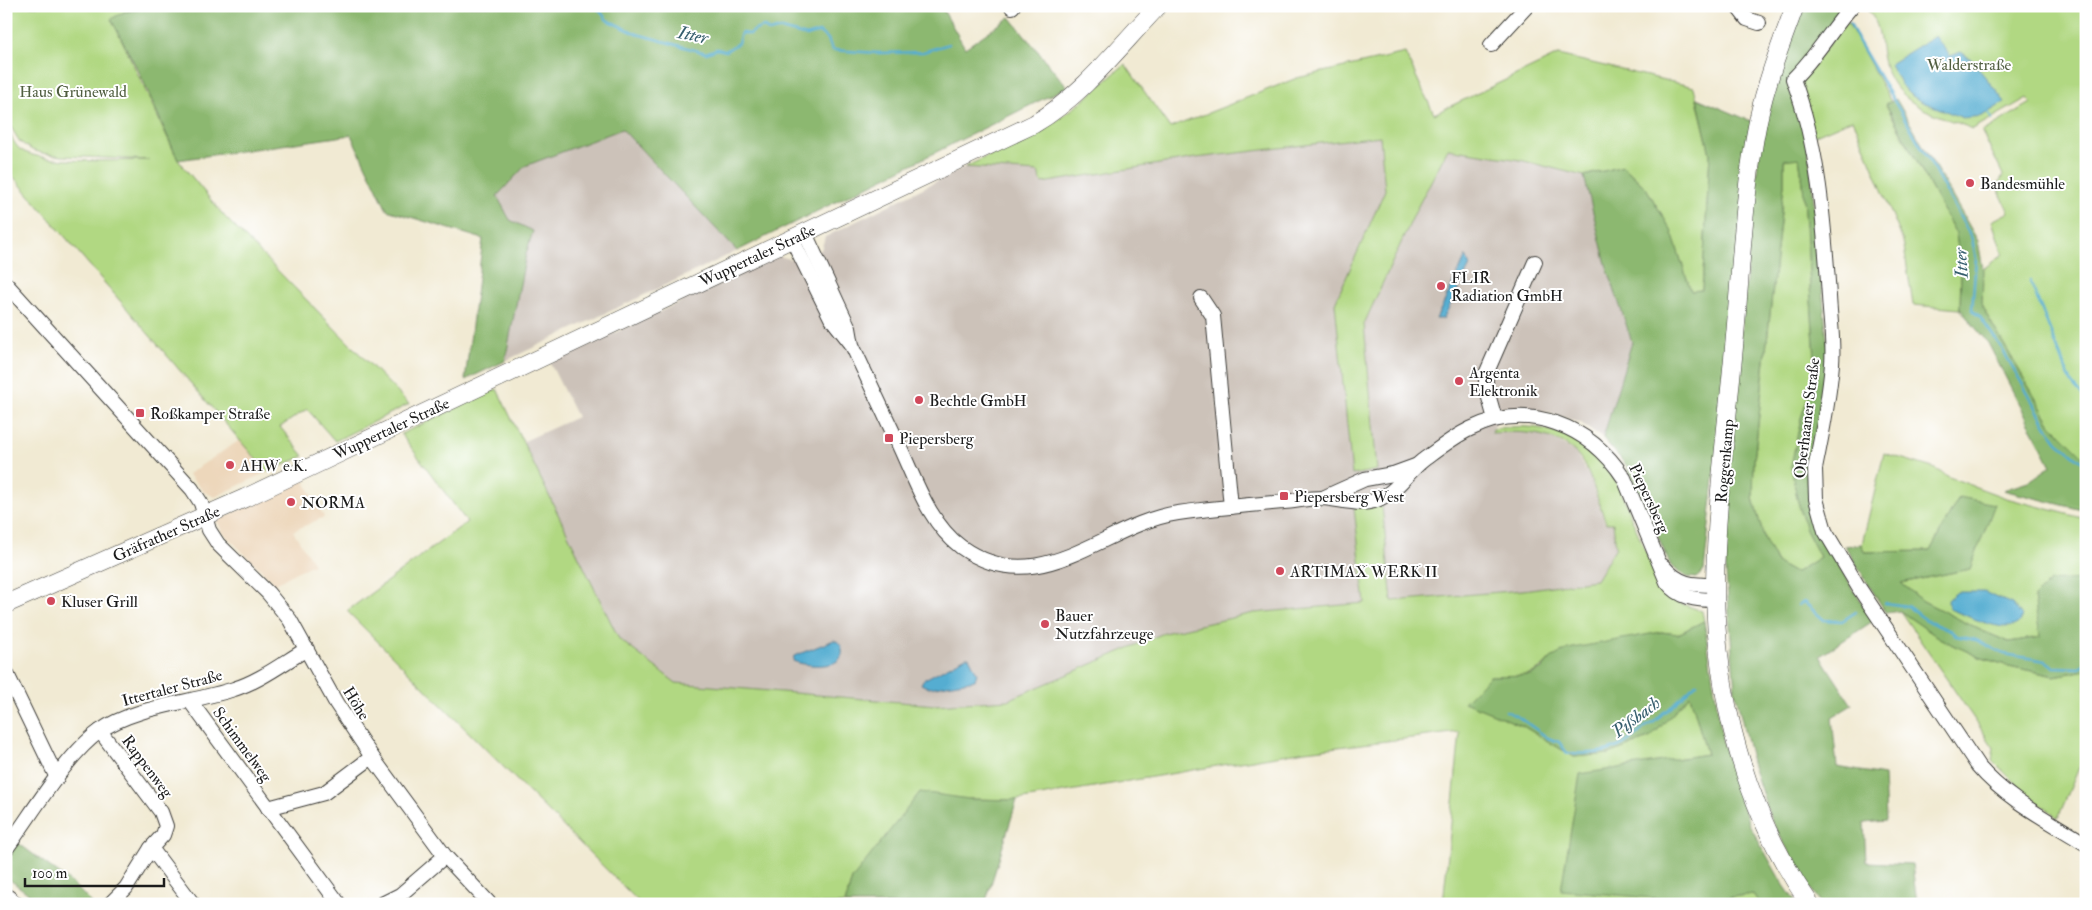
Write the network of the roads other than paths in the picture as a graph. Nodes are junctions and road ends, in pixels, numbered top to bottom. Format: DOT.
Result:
graph roads {
  1 [pos="1158,6"];
  2 [pos="1527,6"];
  3 [pos="1737,6"];
  4 [pos="1795,6"];
  5 [pos="1852,6"];
  6 [pos="1759,23"];
  7 [pos="1491,45"];
  8 [pos="798,236"];
  9 [pos="1535,262"];
  10 [pos="6,284"];
  11 [pos="1201,298"];
  12 [pos="1495,419"];
  13 [pos="324,459"];
  14 [pos="1419,464"];
  15 [pos="1322,498"];
  16 [pos="1232,507"];
  17 [pos="204,514"];
  18 [pos="1715,592"];
  19 [pos="6,604"];
  20 [pos="307,649"];
  21 [pos="6,672"];
  22 [pos="190,701"];
  23 [pos="100,731"];
  24 [pos="372,758"];
  25 [pos="57,778"];
  26 [pos="268,808"];
  27 [pos="2086,844"];
  28 [pos="8,847"];
  29 [pos="151,848"];
  30 [pos="445,856"];
  31 [pos="6,899"];
  32 [pos="12,904"];
  33 [pos="110,904"];
  34 [pos="193,904"];
  35 [pos="339,904"];
  36 [pos="382,904"];
  37 [pos="490,904"];
  38 [pos="1810,904"];
  1 -- 8 [label="main road, Wuppertaler Straße"];
  2 -- 7 [label="street"];
  3 -- 6 [label="street"];
  4 -- 18 [label="main road, Roggenkamp"];
  5 -- 27 [label="street, Oberhaaner Straße"];
  8 -- 13 [label="main road, Wuppertaler Straße"];
  8 -- 16 [label="street, Piepersberg"];
  9 -- 12 [label="street"];
  10 -- 17 [label="street"];
  11 -- 16 [label="street"];
  12 -- 14 [label="street, Piepersberg"];
  12 -- 18 [label="street, Piepersberg"];
  13 -- 17 [label="main road, Gräfrather Straße"];
  14 -- 15 [label="street, Piepersberg"];
  14 -- 15 [label="street, Piepersberg"];
  15 -- 16 [label="street, Piepersberg"];
  17 -- 19 [label="main road, Gräfrather Straße"];
  17 -- 20 [label="street, Höhe"];
  18 -- 38 [label="main road, Roggenkamp"];
  20 -- 22 [label="street, Ittertaler Straße"];
  20 -- 24 [label="street, Höhe"];
  21 -- 25 [label="street"];
  22 -- 23 [label="street, Ittertaler Straße"];
  22 -- 26 [label="street, Schimmelweg"];
  23 -- 25 [label="street, Ittertaler Straße"];
  23 -- 29 [label="street, Rappenweg"];
  24 -- 26 [label="street, Schimmelweg"];
  24 -- 30 [label="street, Höhe"];
  25 -- 28 [label="street, Ittertaler Straße"];
  26 -- 35 [label="street, Schimmelweg"];
  29 -- 33 [label="street, Rappenweg"];
  29 -- 34 [label="street"];
  30 -- 36 [label="street"];
  30 -- 37 [label="street, Höhe"];
  31 -- 32 [label="highway"];
}
